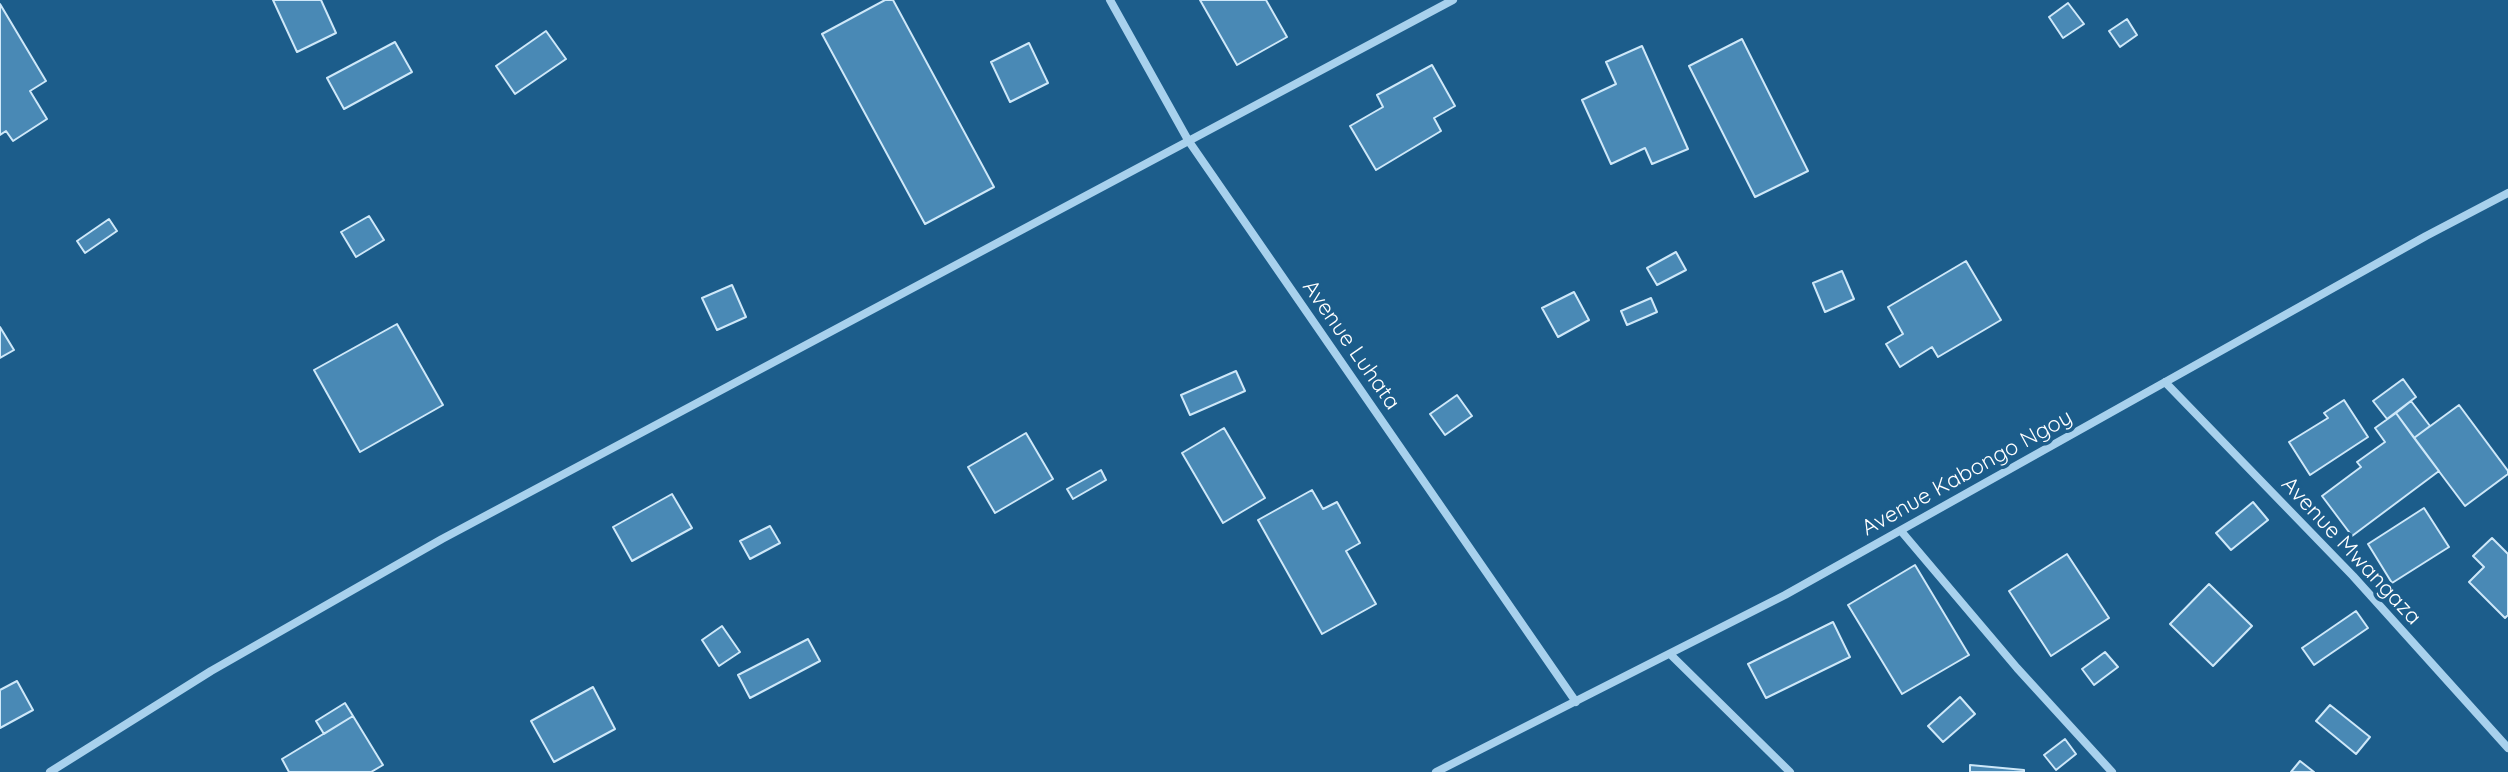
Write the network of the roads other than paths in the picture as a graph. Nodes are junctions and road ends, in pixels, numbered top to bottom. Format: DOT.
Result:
graph roads {
  1 [pos="1110,0"];
  2 [pos="1453,0"];
  3 [pos="1188,140"];
  4 [pos="2508,193"];
  5 [pos="2165,382"];
  6 [pos="1901,531"];
  7 [pos="1671,655"];
  8 [pos="1576,702"];
  9 [pos="2508,748"];
  10 [pos="50,772"];
  11 [pos="1436,772"];
  12 [pos="1790,772"];
  13 [pos="2112,772"];
  1 -- 3 [label="street, Avenue Luhata"];
  2 -- 3 [label="street"];
  3 -- 8 [label="street, Avenue Luhata"];
  3 -- 10 [label="street"];
  4 -- 5 [label="street, Avenue Kabongo Ngoy"];
  5 -- 6 [label="street, Avenue Kabongo Ngoy"];
  5 -- 9 [label="street, Avenue Mwangaza"];
  6 -- 7 [label="street, Avenue Kabongo Ngoy"];
  6 -- 13 [label="street"];
  7 -- 8 [label="street, Avenue Kabongo Ngoy"];
  7 -- 12 [label="street"];
  8 -- 11 [label="street, Avenue Kabongo Ngoy"];
}
